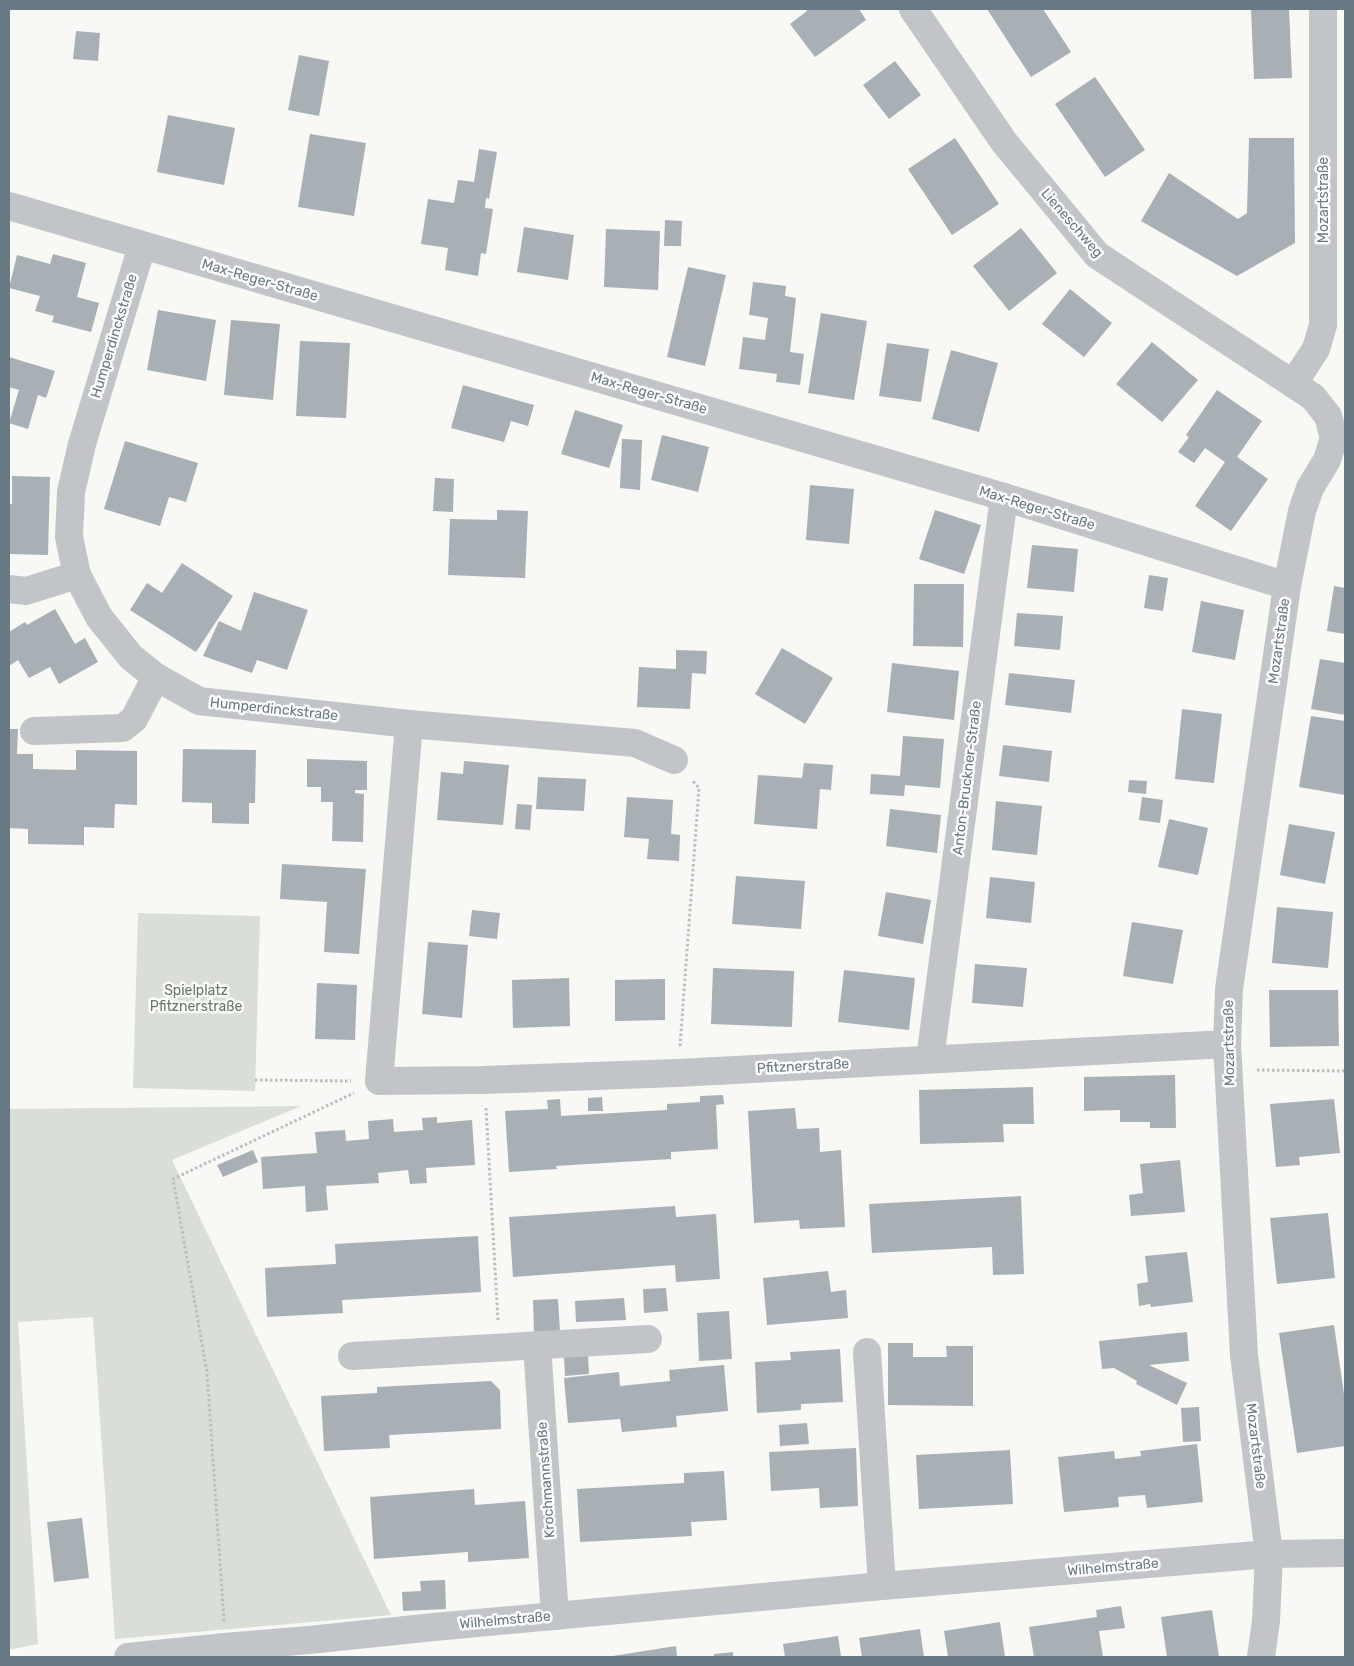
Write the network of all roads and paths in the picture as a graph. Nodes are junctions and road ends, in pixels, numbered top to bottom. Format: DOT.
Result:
graph roads {
  1 [pos="914,9"];
  2 [pos="1323,9"];
  3 [pos="9,206"];
  4 [pos="142,246"];
  5 [pos="1293,384"];
  6 [pos="1339,438"];
  7 [pos="1004,497"];
  8 [pos="77,575"];
  9 [pos="1288,586"];
  10 [pos="9,589"];
  11 [pos="156,677"];
  12 [pos="410,724"];
  13 [pos="34,731"];
  14 [pos="674,760"];
  15 [pos="1228,1057"];
  16 [pos="930,1059"];
  17 [pos="1345,1071"];
  18 [pos="678,1074"];
  19 [pos="255,1080"];
  20 [pos="484,1080"];
  21 [pos="379,1081"];
  22 [pos="648,1339"];
  23 [pos="537,1345"];
  24 [pos="499,1347"];
  25 [pos="867,1352"];
  26 [pos="352,1356"];
  27 [pos="1345,1553"];
  28 [pos="1269,1554"];
  29 [pos="882,1586"];
  30 [pos="555,1616"];
  31 [pos="225,1647"];
  32 [pos="312,1649"];
  33 [pos="128,1657"];
  34 [pos="1261,1657"];
  1 -- 5 [label="street, Lieneschweg"];
  2 -- 5 [label="street, Mozartstraße"];
  3 -- 4 [label="street, Max-Reger-Straße"];
  4 -- 7 [label="street, Max-Reger-Straße"];
  4 -- 8 [label="street, Humperdinckstraße"];
  5 -- 6 [label="street, Lieneschweg"];
  6 -- 9 [label="street, Mozartstraße"];
  7 -- 9 [label="street, Max-Reger-Straße"];
  7 -- 16 [label="street, Anton-Bruckner-Straße"];
  8 -- 10 [label="street"];
  8 -- 11 [label="street, Humperdinckstraße"];
  9 -- 15 [label="street, Mozartstraße"];
  11 -- 12 [label="street, Humperdinckstraße"];
  11 -- 13 [label="street"];
  12 -- 14 [label="street, Humperdinckstraße"];
  12 -- 21 [label="street"];
  14 -- 18 [label="path"];
  15 -- 16 [label="street, Pfitznerstraße"];
  15 -- 17 [label="path"];
  15 -- 28 [label="street, Mozartstraße"];
  16 -- 18 [label="street, Pfitznerstraße"];
  18 -- 20 [label="street, Pfitznerstraße"];
  19 -- 21 [label="path"];
  20 -- 21 [label="street, Pfitznerstraße"];
  20 -- 24 [label="path"];
  21 -- 31 [label="path"];
  22 -- 23 [label="street"];
  23 -- 24 [label="street"];
  23 -- 30 [label="street, Krochmannstraße"];
  24 -- 26 [label="street"];
  25 -- 29 [label="street"];
  27 -- 28 [label="street, Wilhelmstraße"];
  28 -- 29 [label="street, Wilhelmstraße"];
  28 -- 34 [label="street, Mozartstraße"];
  29 -- 30 [label="street, Wilhelmstraße"];
  30 -- 32 [label="street, Wilhelmstraße"];
  31 -- 32 [label="street, Wilhelmstraße"];
  31 -- 33 [label="street, Wilhelmstraße"];
}
